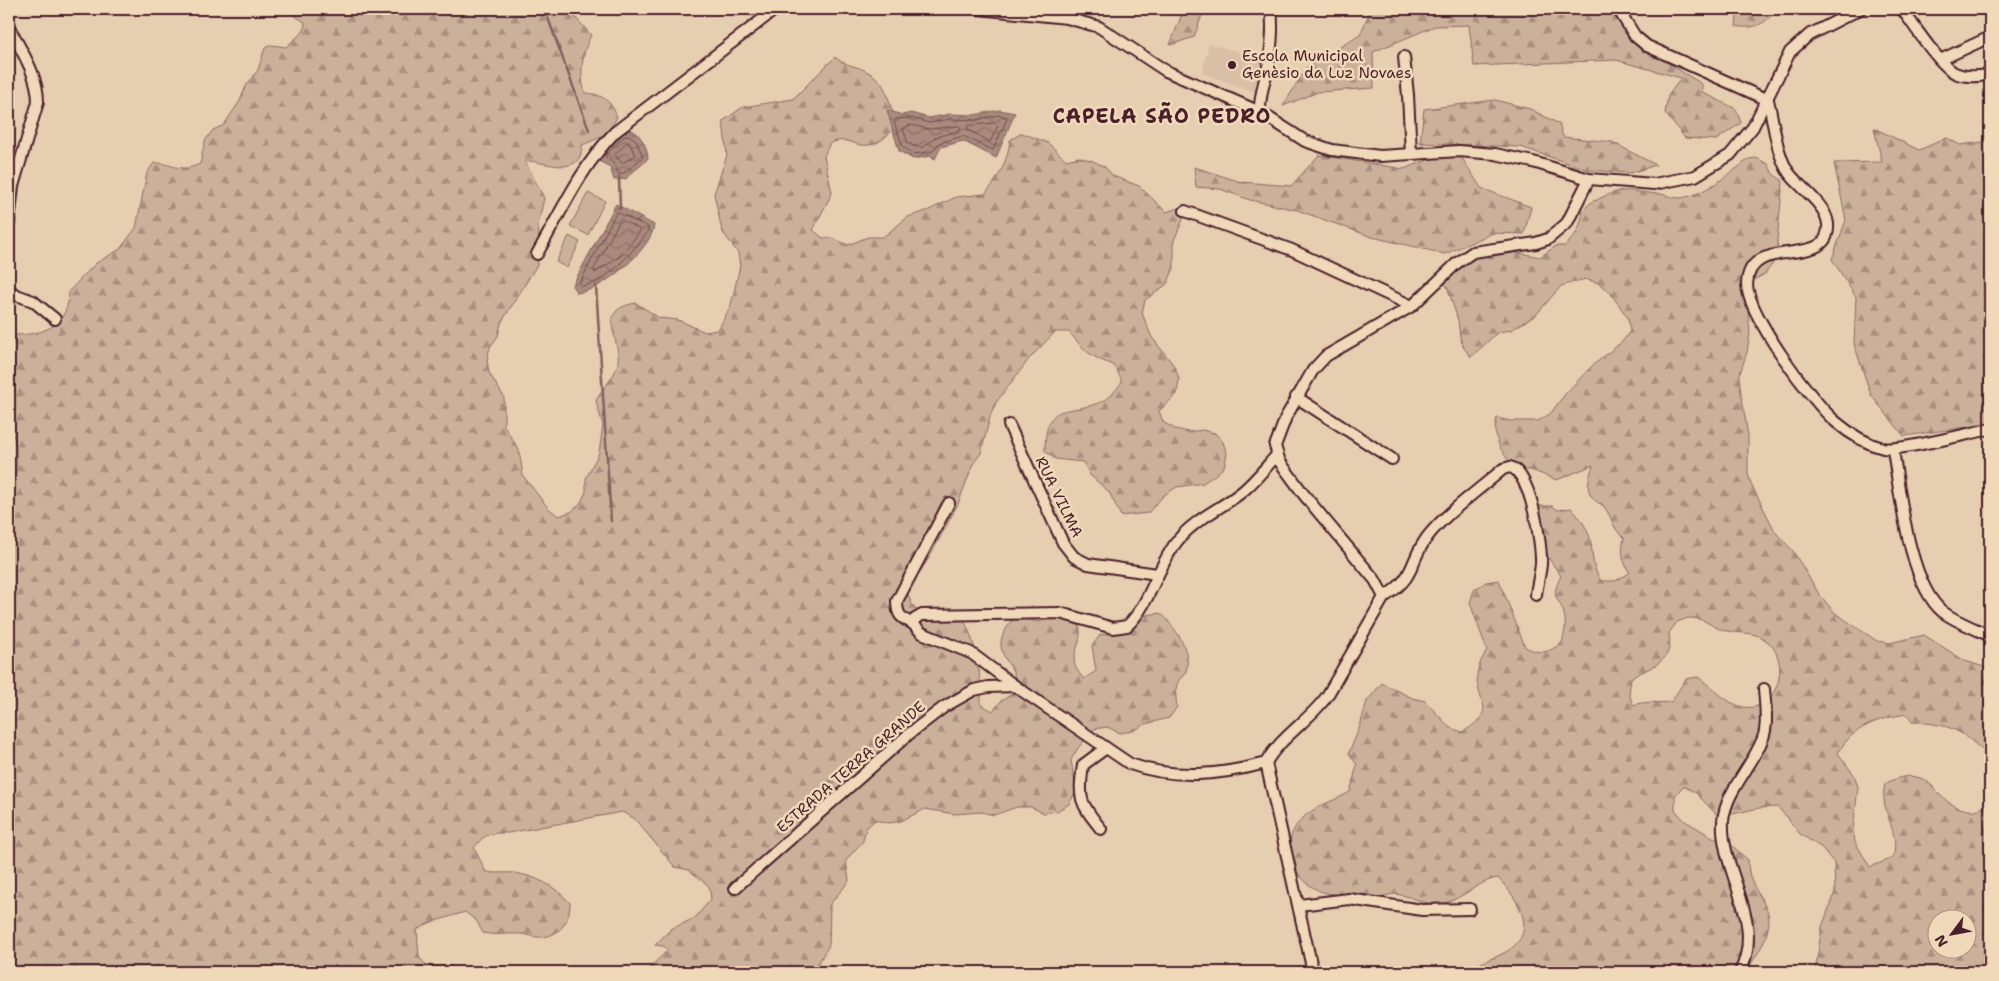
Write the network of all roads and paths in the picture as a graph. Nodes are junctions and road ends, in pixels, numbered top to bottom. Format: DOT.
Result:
graph roads {
  1 [pos="776,9"];
  2 [pos="979,9"];
  3 [pos="1271,9"];
  4 [pos="1618,9"];
  5 [pos="1860,9"];
  6 [pos="1902,9"];
  7 [pos="9,27"];
  8 [pos="1990,37"];
  9 [pos="1404,57"];
  10 [pos="1940,60"];
  11 [pos="1990,76"];
  12 [pos="1768,100"];
  13 [pos="1260,112"];
  14 [pos="1411,154"];
  15 [pos="1589,179"];
  16 [pos="1185,211"];
  17 [pos="9,223"];
  18 [pos="537,254"];
  19 [pos="9,289"];
  20 [pos="1412,306"];
  21 [pos="55,319"];
  22 [pos="1296,397"];
  23 [pos="1008,425"];
  24 [pos="1990,429"];
  25 [pos="1892,450"];
  26 [pos="1277,455"];
  27 [pos="1392,459"];
  28 [pos="949,503"];
  29 [pos="1157,574"];
  30 [pos="1536,595"];
  31 [pos="1384,597"];
  32 [pos="912,623"];
  33 [pos="1990,636"];
  34 [pos="1015,686"];
  35 [pos="1764,689"];
  36 [pos="1106,748"];
  37 [pos="1266,763"];
  38 [pos="1102,829"];
  39 [pos="735,888"];
  40 [pos="1299,905"];
  41 [pos="1470,909"];
  42 [pos="1313,972"];
  43 [pos="1740,972"];
  1 -- 18 [label="street"];
  2 -- 13 [label="street"];
  3 -- 13 [label="street"];
  4 -- 12 [label="street"];
  5 -- 12 [label="street"];
  6 -- 10 [label="street"];
  7 -- 17 [label="street"];
  8 -- 10 [label="street"];
  9 -- 14 [label="street"];
  10 -- 11 [label="street"];
  12 -- 15 [label="street"];
  12 -- 25 [label="street"];
  13 -- 14 [label="street"];
  14 -- 15 [label="street"];
  15 -- 20 [label="street"];
  16 -- 20 [label="street"];
  19 -- 21 [label="street"];
  20 -- 22 [label="street"];
  22 -- 26 [label="street"];
  22 -- 27 [label="street"];
  23 -- 29 [label="street, RUA VILMA"];
  24 -- 25 [label="street"];
  25 -- 33 [label="street"];
  26 -- 29 [label="street"];
  26 -- 31 [label="street"];
  28 -- 32 [label="street"];
  29 -- 32 [label="street"];
  30 -- 31 [label="street"];
  31 -- 37 [label="street"];
  32 -- 34 [label="street"];
  34 -- 36 [label="street"];
  34 -- 39 [label="street, ESTRADA TERRA GRANDE"];
  35 -- 43 [label="street"];
  36 -- 37 [label="street"];
  36 -- 38 [label="street"];
  37 -- 40 [label="street"];
  40 -- 41 [label="street"];
  40 -- 42 [label="street"];
}
